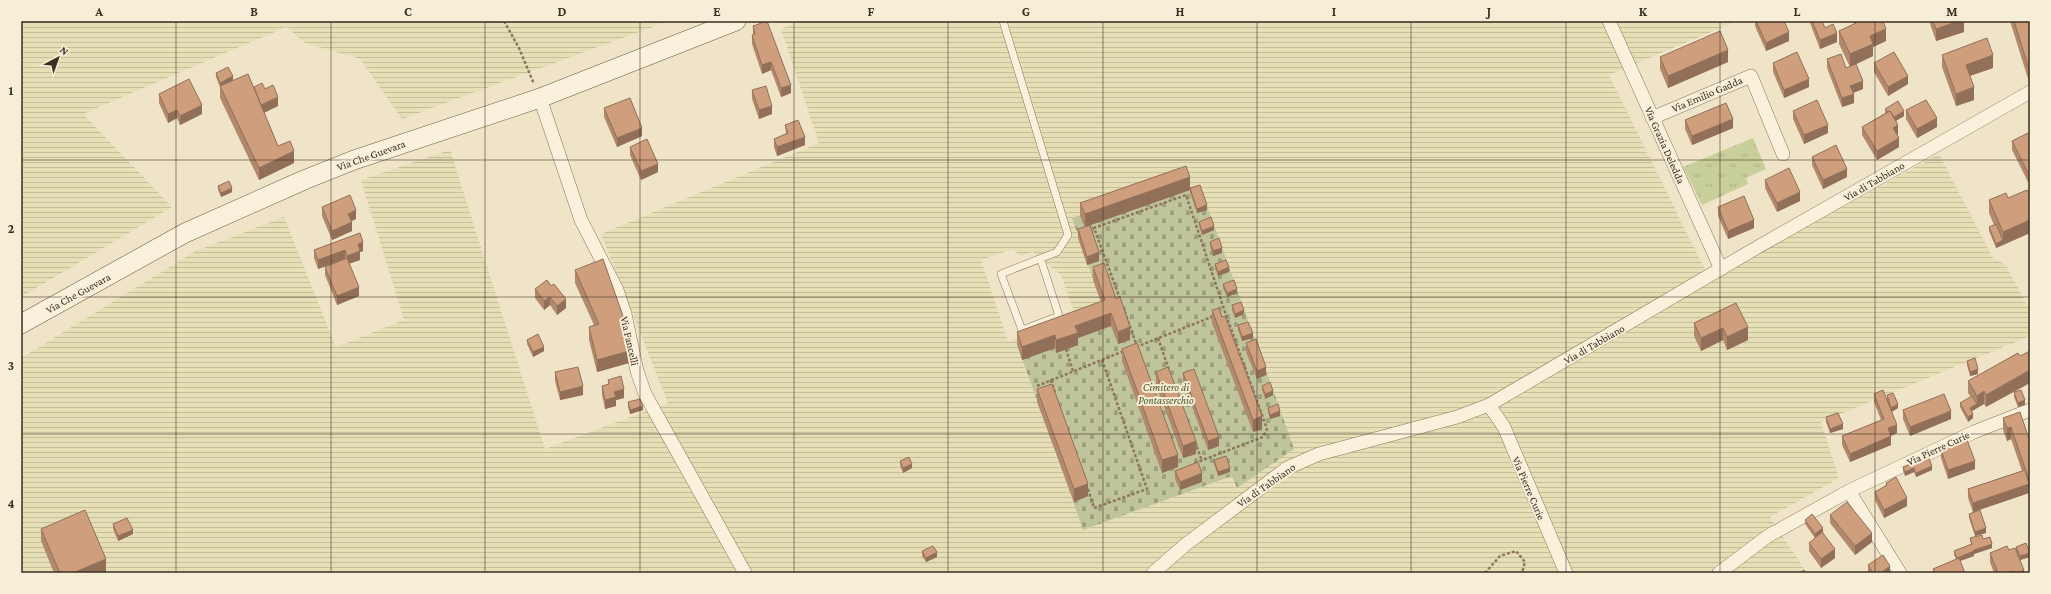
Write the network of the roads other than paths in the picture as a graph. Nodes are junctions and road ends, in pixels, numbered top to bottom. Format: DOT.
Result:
graph roads {
  1 [pos="736,21"];
  2 [pos="1003,21"];
  3 [pos="1609,21"];
  4 [pos="2030,92"];
  5 [pos="540,98"];
  6 [pos="1652,118"];
  7 [pos="1784,154"];
  8 [pos="1041,260"];
  9 [pos="1721,269"];
  10 [pos="21,324"];
  11 [pos="1489,405"];
  12 [pos="2030,410"];
  13 [pos="1849,491"];
  14 [pos="744,573"];
  15 [pos="1153,573"];
  16 [pos="1566,573"];
  17 [pos="1719,573"];
  18 [pos="1900,573"];
  1 -- 5 [label="main road, Via Che Guevara"];
  2 -- 8 [label="lane"];
  3 -- 6 [label="street, Via Grazia Deledda"];
  4 -- 9 [label="street, Via di Tabbiano"];
  5 -- 10 [label="main road, Via Che Guevara"];
  5 -- 14 [label="street, Via Fancelli"];
  6 -- 7 [label="street, Via Emilio Gadda"];
  6 -- 9 [label="street, Via Grazia Deledda"];
  8 -- 8 [label="lane"];
  9 -- 11 [label="street, Via di Tabbiano"];
  11 -- 15 [label="street, Via di Tabbiano"];
  11 -- 16 [label="street, Via Pierre Curie"];
  12 -- 13 [label="street, Via Pierre Curie"];
  13 -- 17 [label="street, Via Pierre Curie"];
  13 -- 18 [label="street"];
}
